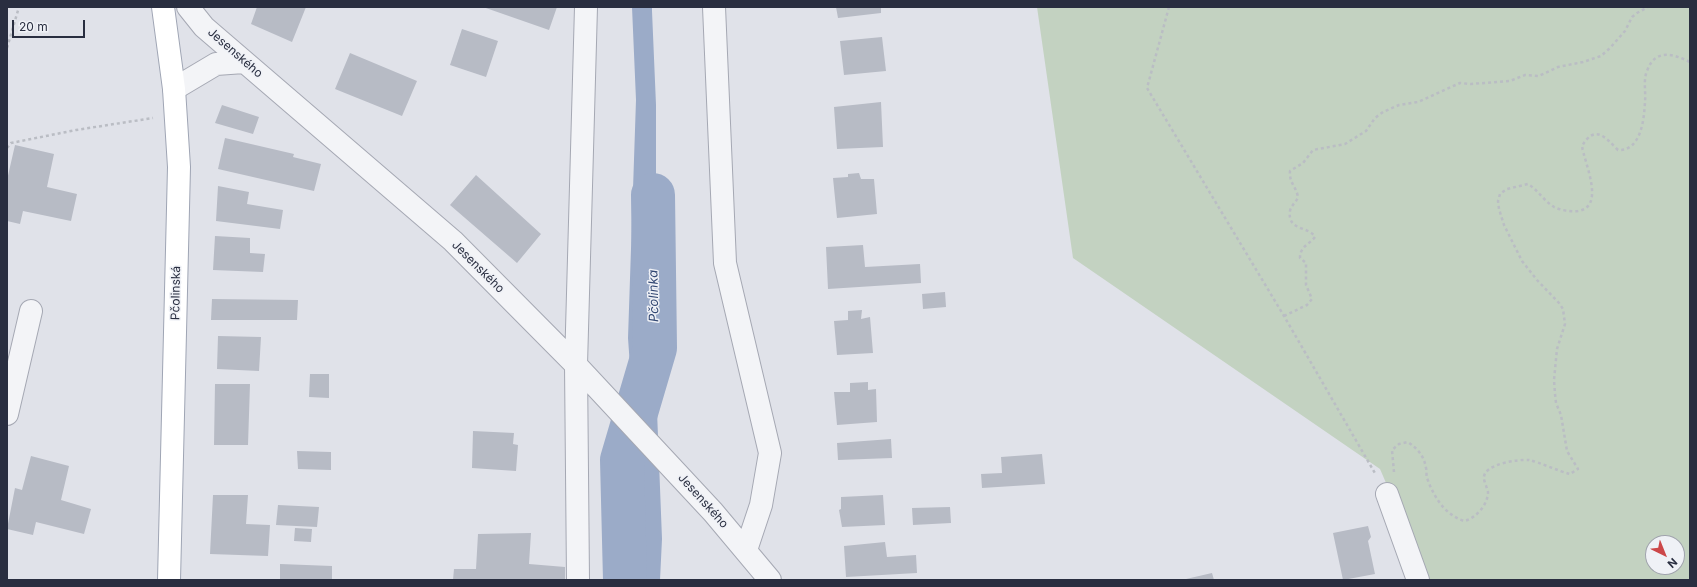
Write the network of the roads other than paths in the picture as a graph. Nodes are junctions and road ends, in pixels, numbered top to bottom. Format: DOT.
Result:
graph roads {
  1 [pos="163,7"];
  2 [pos="188,7"];
  3 [pos="586,7"];
  4 [pos="714,7"];
  5 [pos="244,62"];
  6 [pos="174,88"];
  7 [pos="31,311"];
  8 [pos="576,364"];
  9 [pos="7,414"];
  10 [pos="1387,494"];
  11 [pos="746,550"];
  12 [pos="169,580"];
  13 [pos="578,580"];
  14 [pos="770,580"];
  15 [pos="1418,580"];
  1 -- 6 [label="main road, Pčolinská"];
  2 -- 5 [label="street, Jesenského"];
  3 -- 8 [label="street"];
  4 -- 11 [label="street"];
  5 -- 6 [label="street"];
  5 -- 8 [label="street, Jesenského"];
  6 -- 12 [label="main road, Pčolinská"];
  7 -- 9 [label="street"];
  8 -- 11 [label="street, Jesenského"];
  8 -- 13 [label="street"];
  10 -- 15 [label="street"];
  11 -- 14 [label="street, Jesenského"];
}
